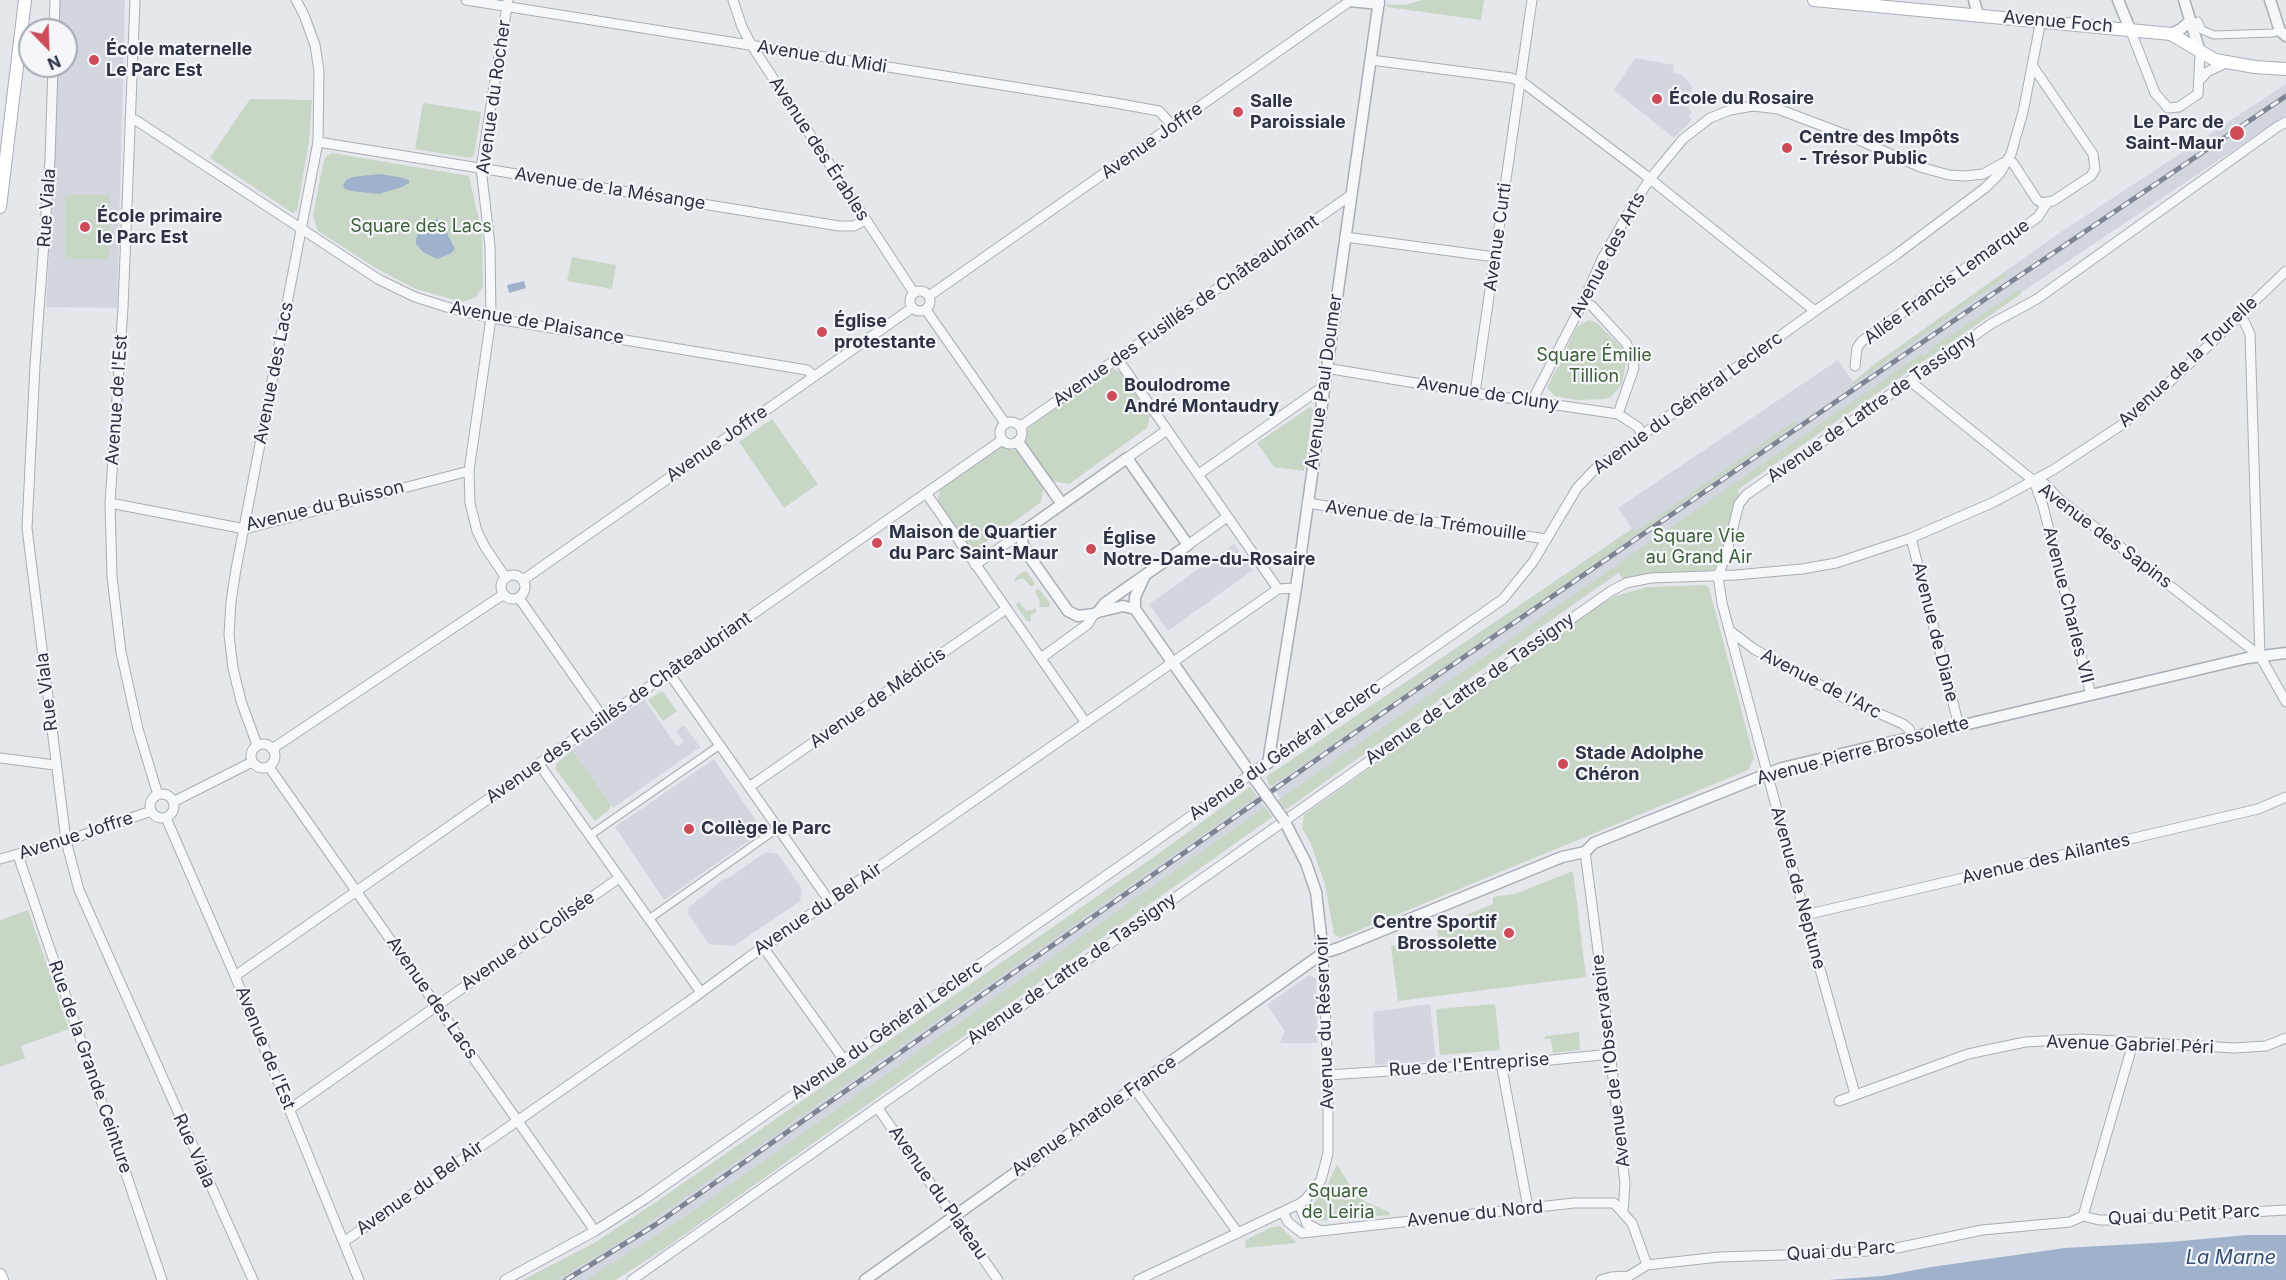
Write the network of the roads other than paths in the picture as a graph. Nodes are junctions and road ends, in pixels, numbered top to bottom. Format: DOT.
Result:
graph roads {
  1 [pos="25,0"];
  2 [pos="55,0"];
  3 [pos="135,0"];
  4 [pos="296,0"];
  5 [pos="466,0"];
  6 [pos="733,0"];
  7 [pos="1532,0"];
  8 [pos="1814,0"];
  9 [pos="1974,0"];
  10 [pos="2118,0"];
  11 [pos="2184,0"];
  12 [pos="2270,0"];
  13 [pos="1351,1"];
  14 [pos="1379,2"];
  15 [pos="507,3"];
  16 [pos="1978,15"];
  17 [pos="54,18"];
  18 [pos="2041,20"];
  19 [pos="2194,21"];
  20 [pos="2130,29"];
  21 [pos="2283,33"];
  22 [pos="2171,34"];
  23 [pos="752,46"];
  24 [pos="2200,53"];
  25 [pos="1371,60"];
  26 [pos="2226,63"];
  27 [pos="2032,65"];
  28 [pos="2286,69"];
  29 [pos="53,78"];
  30 [pos="1521,81"];
  31 [pos="2199,81"];
  32 [pos="6,118"];
  33 [pos="130,118"];
  34 [pos="2286,123"];
  35 [pos="1173,126"];
  36 [pos="318,142"];
  37 [pos="2007,160"];
  38 [pos="481,168"];
  39 [pos="1965,176"];
  40 [pos="1650,179"];
  41 [pos="1978,193"];
  42 [pos="1351,195"];
  43 [pos="2047,203"];
  44 [pos="0,207"];
  45 [pos="865,220"];
  46 [pos="302,230"];
  47 [pos="1345,237"];
  48 [pos="1495,257"];
  49 [pos="2286,271"];
  50 [pos="914,293"];
  51 [pos="929,296"];
  52 [pos="1583,302"];
  53 [pos="912,308"];
  54 [pos="926,310"];
  55 [pos="1815,310"];
  56 [pos="2241,315"];
  57 [pos="491,318"];
  58 [pos="1117,358"];
  59 [pos="1855,366"];
  60 [pos="1326,368"];
  61 [pos="814,376"];
  62 [pos="1910,381"];
  63 [pos="1324,386"];
  64 [pos="1475,393"];
  65 [pos="1532,401"];
  66 [pos="1618,414"];
  67 [pos="1005,423"];
  68 [pos="1021,426"];
  69 [pos="1167,430"];
  70 [pos="1642,434"];
  71 [pos="1002,440"];
  72 [pos="1018,442"];
  73 [pos="1127,458"];
  74 [pos="469,471"];
  75 [pos="1199,474"];
  76 [pos="2034,481"];
  77 [pos="926,493"];
  78 [pos="2054,494"];
  79 [pos="110,504"];
  80 [pos="1062,504"];
  81 [pos="1307,504"];
  82 [pos="2043,506"];
  83 [pos="1227,517"];
  84 [pos="245,529"];
  85 [pos="1024,531"];
  86 [pos="1911,538"];
  87 [pos="1546,539"];
  88 [pos="1188,544"];
  89 [pos="975,565"];
  90 [pos="1145,575"];
  91 [pos="1718,576"];
  92 [pos="506,578"];
  93 [pos="523,580"];
  94 [pos="1296,588"];
  95 [pos="1278,589"];
  96 [pos="504,594"];
  97 [pos="519,598"];
  98 [pos="1006,609"];
  99 [pos="1135,609"];
  100 [pos="1096,613"];
  101 [pos="1729,630"];
  102 [pos="2286,652"];
  103 [pos="2260,656"];
  104 [pos="1041,658"];
  105 [pos="1173,663"];
  106 [pos="669,673"];
  107 [pos="2091,695"];
  108 [pos="2286,702"];
  109 [pos="604,719"];
  110 [pos="1086,723"];
  111 [pos="1959,726"];
  112 [pos="1912,737"];
  113 [pos="257,745"];
  114 [pos="720,745"];
  115 [pos="272,749"];
  116 [pos="0,758"];
  117 [pos="252,762"];
  118 [pos="1268,763"];
  119 [pos="539,764"];
  120 [pos="55,765"];
  121 [pos="269,766"];
  122 [pos="1251,774"];
  123 [pos="1767,774"];
  124 [pos="749,787"];
  125 [pos="158,795"];
  126 [pos="2286,797"];
  127 [pos="173,802"];
  128 [pos="151,811"];
  129 [pos="166,818"];
  130 [pos="1284,820"];
  131 [pos="778,828"];
  132 [pos="589,836"];
  133 [pos="66,841"];
  134 [pos="1585,852"];
  135 [pos="18,855"];
  136 [pos="0,859"];
  137 [pos="619,878"];
  138 [pos="356,890"];
  139 [pos="830,902"];
  140 [pos="1805,915"];
  141 [pos="649,919"];
  142 [pos="763,947"];
  143 [pos="1323,952"];
  144 [pos="235,975"];
  145 [pos="700,991"];
  146 [pos="437,1005"];
  147 [pos="2286,1038"];
  148 [pos="2133,1043"];
  149 [pos="1611,1054"];
  150 [pos="844,1060"];
  151 [pos="1501,1063"];
  152 [pos="1328,1075"];
  153 [pos="1134,1088"];
  154 [pos="1855,1094"];
  155 [pos="1839,1101"];
  156 [pos="877,1107"];
  157 [pos="290,1110"];
  158 [pos="517,1119"];
  159 [pos="1299,1204"];
  160 [pos="1528,1208"];
  161 [pos="2286,1210"];
  162 [pos="1283,1212"];
  163 [pos="1623,1212"];
  164 [pos="954,1216"];
  165 [pos="2083,1216"];
  166 [pos="595,1231"];
  167 [pos="1324,1232"];
  168 [pos="1238,1233"];
  169 [pos="345,1241"];
  170 [pos="1647,1265"];
  171 [pos="0,1275"];
  172 [pos="2,1280"];
  173 [pos="162,1280"];
  174 [pos="253,1280"];
  175 [pos="359,1280"];
  176 [pos="505,1280"];
  177 [pos="632,1280"];
  178 [pos="865,1280"];
  179 [pos="998,1280"];
  180 [pos="1138,1280"];
  181 [pos="1601,1280"];
  1 -- 32 [label="main road"];
  2 -- 17 [label="street"];
  3 -- 33 [label="street, Avenue de l'Est"];
  4 -- 36 [label="street, Avenue des Lacs"];
  5 -- 15 [label="street, Avenue du Midi"];
  6 -- 23 [label="street, Avenue des Érables"];
  7 -- 30 [label="street, Avenue Curti"];
  8 -- 16 [label="main road, Avenue Foch"];
  9 -- 16 [label="street"];
  10 -- 20 [label="street"];
  11 -- 19 [label="street"];
  12 -- 21 [label="street"];
  13 -- 14 [label="street, Avenue Joffre"];
  13 -- 35 [label="street, Avenue Joffre"];
  14 -- 25 [label="street, Avenue Paul Doumer"];
  15 -- 23 [label="street, Avenue du Midi"];
  15 -- 38 [label="street, Avenue du Rocher"];
  16 -- 18 [label="main road, Avenue Foch"];
  18 -- 20 [label="main road, Avenue Foch"];
  18 -- 27 [label="street, Avenue du Général Leclerc"];
  19 -- 21 [label="street"];
  19 -- 22 [label="street"];
  19 -- 24 [label="street"];
  20 -- 22 [label="main road, Avenue Foch"];
  20 -- 31 [label="street"];
  22 -- 24 [label="main road"];
  23 -- 35 [label="street, Avenue du Midi"];
  23 -- 45 [label="street, Avenue des Érables"];
  24 -- 26 [label="main road"];
  24 -- 31 [label="street"];
  25 -- 30 [label="street"];
  25 -- 42 [label="street, Avenue Paul Doumer"];
  26 -- 28 [label="main road"];
  26 -- 31 [label="street"];
  27 -- 37 [label="street, Avenue du Général Leclerc"];
  27 -- 43 [label="street, Allée Francis Lemarque"];
  29 -- 120 [label="street, Rue Viala"];
  30 -- 40 [label="street"];
  30 -- 48 [label="street, Avenue Curti"];
  32 -- 44 [label="main road"];
  33 -- 46 [label="street, Avenue de Plaisance"];
  33 -- 79 [label="street, Avenue de l'Est"];
  34 -- 62 [label="street, Avenue de Lattre de Tassigny"];
  35 -- 51 [label="street, Avenue Joffre"];
  36 -- 38 [label="street, Avenue de la Mésange"];
  36 -- 46 [label="street, Avenue des Lacs"];
  37 -- 39 [label="street, Avenue des Arts"];
  37 -- 41 [label="street, Avenue du Général Leclerc"];
  37 -- 43 [label="street"];
  38 -- 45 [label="street, Avenue de la Mésange"];
  38 -- 57 [label="street, Avenue du Rocher"];
  39 -- 40 [label="street, Avenue des Arts"];
  39 -- 41 [label="street"];
  40 -- 52 [label="street, Avenue des Arts"];
  40 -- 55 [label="street"];
  41 -- 55 [label="street, Avenue du Général Leclerc"];
  42 -- 47 [label="street, Avenue Paul Doumer"];
  42 -- 58 [label="street, Avenue des Fusillés de Châteaubriant"];
  43 -- 59 [label="street, Allée Francis Lemarque"];
  45 -- 50 [label="street, Avenue des Érables"];
  46 -- 57 [label="street, Avenue de Plaisance"];
  46 -- 84 [label="street, Avenue des Lacs"];
  47 -- 48 [label="street"];
  47 -- 60 [label="street, Avenue Paul Doumer"];
  48 -- 64 [label="street, Avenue Curti"];
  49 -- 56 [label="street, Avenue de la Tourelle"];
  50 -- 51 [label="street"];
  50 -- 53 [label="street"];
  51 -- 54 [label="street"];
  52 -- 65 [label="street, Avenue des Arts"];
  52 -- 66 [label="street"];
  53 -- 54 [label="street"];
  53 -- 61 [label="street, Avenue Joffre"];
  54 -- 67 [label="street"];
  55 -- 70 [label="street, Avenue du Général Leclerc"];
  56 -- 76 [label="street, Avenue de la Tourelle"];
  56 -- 103 [label="street"];
  57 -- 61 [label="street, Avenue de Plaisance"];
  57 -- 74 [label="street, Avenue du Rocher"];
  58 -- 68 [label="street, Avenue des Fusillés de Châteaubriant"];
  58 -- 69 [label="street"];
  60 -- 63 [label="street, Avenue Paul Doumer"];
  60 -- 64 [label="street, Avenue de Cluny"];
  61 -- 93 [label="street, Avenue Joffre"];
  62 -- 76 [label="street, Avenue des Sapins"];
  62 -- 91 [label="street, Avenue de Lattre de Tassigny"];
  63 -- 75 [label="street"];
  63 -- 81 [label="street, Avenue Paul Doumer"];
  64 -- 65 [label="street, Avenue de Cluny"];
  65 -- 66 [label="street, Avenue de Cluny"];
  66 -- 70 [label="street, Avenue de Cluny"];
  67 -- 68 [label="street"];
  67 -- 71 [label="street"];
  68 -- 72 [label="street"];
  69 -- 73 [label="street"];
  69 -- 75 [label="street"];
  70 -- 87 [label="street, Avenue du Général Leclerc"];
  71 -- 72 [label="street"];
  71 -- 77 [label="street, Avenue des Fusillés de Châteaubriant"];
  72 -- 80 [label="street"];
  73 -- 80 [label="street"];
  73 -- 88 [label="street"];
  74 -- 84 [label="street, Avenue du Buisson"];
  74 -- 92 [label="street, Avenue du Rocher"];
  75 -- 83 [label="street"];
  76 -- 78 [label="street, Avenue des Sapins"];
  76 -- 82 [label="street, Avenue Charles VII"];
  76 -- 86 [label="street, Avenue de la Tourelle"];
  77 -- 89 [label="street"];
  77 -- 106 [label="street, Avenue des Fusillés de Châteaubriant"];
  78 -- 82 [label="street"];
  78 -- 103 [label="street, Avenue des Sapins"];
  79 -- 84 [label="street, Avenue du Buisson"];
  79 -- 125 [label="street, Avenue de l'Est"];
  80 -- 85 [label="street"];
  81 -- 87 [label="street, Avenue de la Trémouille"];
  81 -- 94 [label="street, Avenue Paul Doumer"];
  82 -- 107 [label="street, Avenue Charles VII"];
  83 -- 88 [label="street"];
  83 -- 95 [label="street"];
  84 -- 113 [label="street, Avenue des Lacs"];
  85 -- 89 [label="street"];
  85 -- 100 [label="street"];
  86 -- 91 [label="street, Avenue de la Tourelle"];
  86 -- 111 [label="street, Avenue de Diane"];
  87 -- 118 [label="street, Avenue du Général Leclerc"];
  88 -- 90 [label="street"];
  89 -- 98 [label="street"];
  90 -- 99 [label="street"];
  90 -- 100 [label="street"];
  91 -- 101 [label="street, Avenue de Neptune"];
  91 -- 130 [label="street, Avenue de Lattre de Tassigny"];
  92 -- 93 [label="street"];
  92 -- 96 [label="street"];
  93 -- 97 [label="street"];
  94 -- 95 [label="street"];
  94 -- 118 [label="street, Avenue Paul Doumer"];
  95 -- 105 [label="street, Avenue du Bel Air"];
  96 -- 97 [label="street"];
  96 -- 115 [label="street"];
  97 -- 109 [label="street"];
  98 -- 104 [label="street"];
  98 -- 124 [label="street, Avenue de Médicis"];
  99 -- 100 [label="street"];
  99 -- 105 [label="street, Avenue du Réservoir"];
  100 -- 104 [label="street"];
  101 -- 112 [label="street, Avenue de l'Arc"];
  101 -- 123 [label="street, Avenue de Neptune"];
  102 -- 103 [label="street, Avenue Pierre Brossolette"];
  103 -- 107 [label="street, Avenue Pierre Brossolette"];
  103 -- 108 [label="street, Avenue des Sapins"];
  104 -- 110 [label="street"];
  105 -- 110 [label="street, Avenue du Bel Air"];
  105 -- 122 [label="street, Avenue du Réservoir"];
  106 -- 109 [label="street, Avenue des Fusillés de Châteaubriant"];
  106 -- 114 [label="street"];
  107 -- 111 [label="street, Avenue Pierre Brossolette"];
  109 -- 119 [label="street, Avenue des Fusillés de Châteaubriant"];
  110 -- 139 [label="street, Avenue du Bel Air"];
  111 -- 112 [label="street, Avenue Pierre Brossolette"];
  112 -- 123 [label="street, Avenue Pierre Brossolette"];
  113 -- 115 [label="street"];
  113 -- 117 [label="street"];
  114 -- 124 [label="street"];
  114 -- 132 [label="street"];
  115 -- 121 [label="street"];
  116 -- 120 [label="street"];
  117 -- 121 [label="street"];
  117 -- 127 [label="street"];
  118 -- 122 [label="street, Avenue du Général Leclerc"];
  119 -- 132 [label="street"];
  119 -- 138 [label="street, Avenue des Fusillés de Châteaubriant"];
  120 -- 133 [label="street, Rue Viala"];
  121 -- 138 [label="street, Avenue des Lacs"];
  122 -- 130 [label="street, Avenue du Réservoir, bridge"];
  122 -- 150 [label="street, Avenue du Général Leclerc"];
  123 -- 134 [label="street, Avenue Pierre Brossolette"];
  123 -- 140 [label="street, Avenue de Neptune"];
  124 -- 131 [label="street"];
  125 -- 127 [label="street"];
  125 -- 128 [label="street"];
  126 -- 140 [label="street, Avenue des Ailantes"];
  127 -- 129 [label="street"];
  128 -- 129 [label="street"];
  128 -- 133 [label="street, Avenue Joffre"];
  129 -- 144 [label="street, Avenue de l'Est"];
  130 -- 143 [label="street, Avenue du Réservoir"];
  130 -- 156 [label="street, Avenue de Lattre de Tassigny"];
  131 -- 139 [label="street"];
  131 -- 141 [label="street"];
  132 -- 137 [label="street"];
  133 -- 135 [label="street, Avenue Joffre"];
  133 -- 174 [label="street, Rue Viala"];
  134 -- 143 [label="street, Avenue Pierre Brossolette"];
  134 -- 149 [label="street, Avenue de l'Observatoire"];
  135 -- 136 [label="street, Avenue Joffre"];
  135 -- 173 [label="street, Rue de la Grande Ceinture"];
  137 -- 141 [label="street"];
  137 -- 146 [label="street, Avenue du Colisée"];
  138 -- 144 [label="street, Avenue des Fusillés de Châteaubriant"];
  138 -- 146 [label="street, Avenue des Lacs"];
  139 -- 142 [label="street, Avenue du Bel Air"];
  140 -- 154 [label="street, Avenue de Neptune"];
  141 -- 145 [label="street"];
  142 -- 145 [label="street, Avenue du Bel Air"];
  142 -- 150 [label="street"];
  143 -- 152 [label="street, Avenue du Réservoir"];
  143 -- 153 [label="street, Avenue Anatole France"];
  144 -- 157 [label="street, Avenue de l'Est"];
  145 -- 158 [label="street, Avenue du Bel Air"];
  146 -- 157 [label="street, Avenue du Colisée"];
  146 -- 158 [label="street, Avenue des Lacs"];
  147 -- 148 [label="street, Avenue Gabriel Péri"];
  148 -- 154 [label="street, Avenue Gabriel Péri"];
  148 -- 165 [label="street"];
  149 -- 151 [label="street, Rue de l'Entreprise"];
  149 -- 163 [label="street, Avenue de l'Observatoire"];
  150 -- 166 [label="street, Avenue du Général Leclerc"];
  151 -- 152 [label="street, Rue de l'Entreprise"];
  151 -- 160 [label="street"];
  152 -- 159 [label="street, Avenue du Réservoir"];
  153 -- 164 [label="street, Avenue Anatole France"];
  153 -- 168 [label="street"];
  154 -- 155 [label="street, Avenue Gabriel Péri"];
  156 -- 164 [label="street, Avenue du Plateau"];
  156 -- 177 [label="street, Avenue de Lattre de Tassigny"];
  157 -- 169 [label="street, Avenue de l'Est"];
  158 -- 166 [label="street, Avenue des Lacs"];
  158 -- 169 [label="street, Avenue du Bel Air"];
  159 -- 162 [label="street, Avenue du Réservoir"];
  159 -- 167 [label="street"];
  160 -- 163 [label="street, Avenue du Nord"];
  160 -- 167 [label="street, Avenue du Nord"];
  161 -- 165 [label="street, Quai du Petit Parc"];
  162 -- 167 [label="street, Avenue du Nord"];
  162 -- 168 [label="street"];
  163 -- 170 [label="street"];
  164 -- 178 [label="street, Avenue Anatole France"];
  164 -- 179 [label="street, Avenue du Plateau"];
  165 -- 170 [label="street, Quai du Parc"];
  166 -- 176 [label="street, Avenue du Général Leclerc"];
  168 -- 180 [label="street"];
  169 -- 175 [label="street, Avenue de l'Est"];
  170 -- 181 [label="street, Quai du Parc"];
  171 -- 172 [label="main road"];
}
